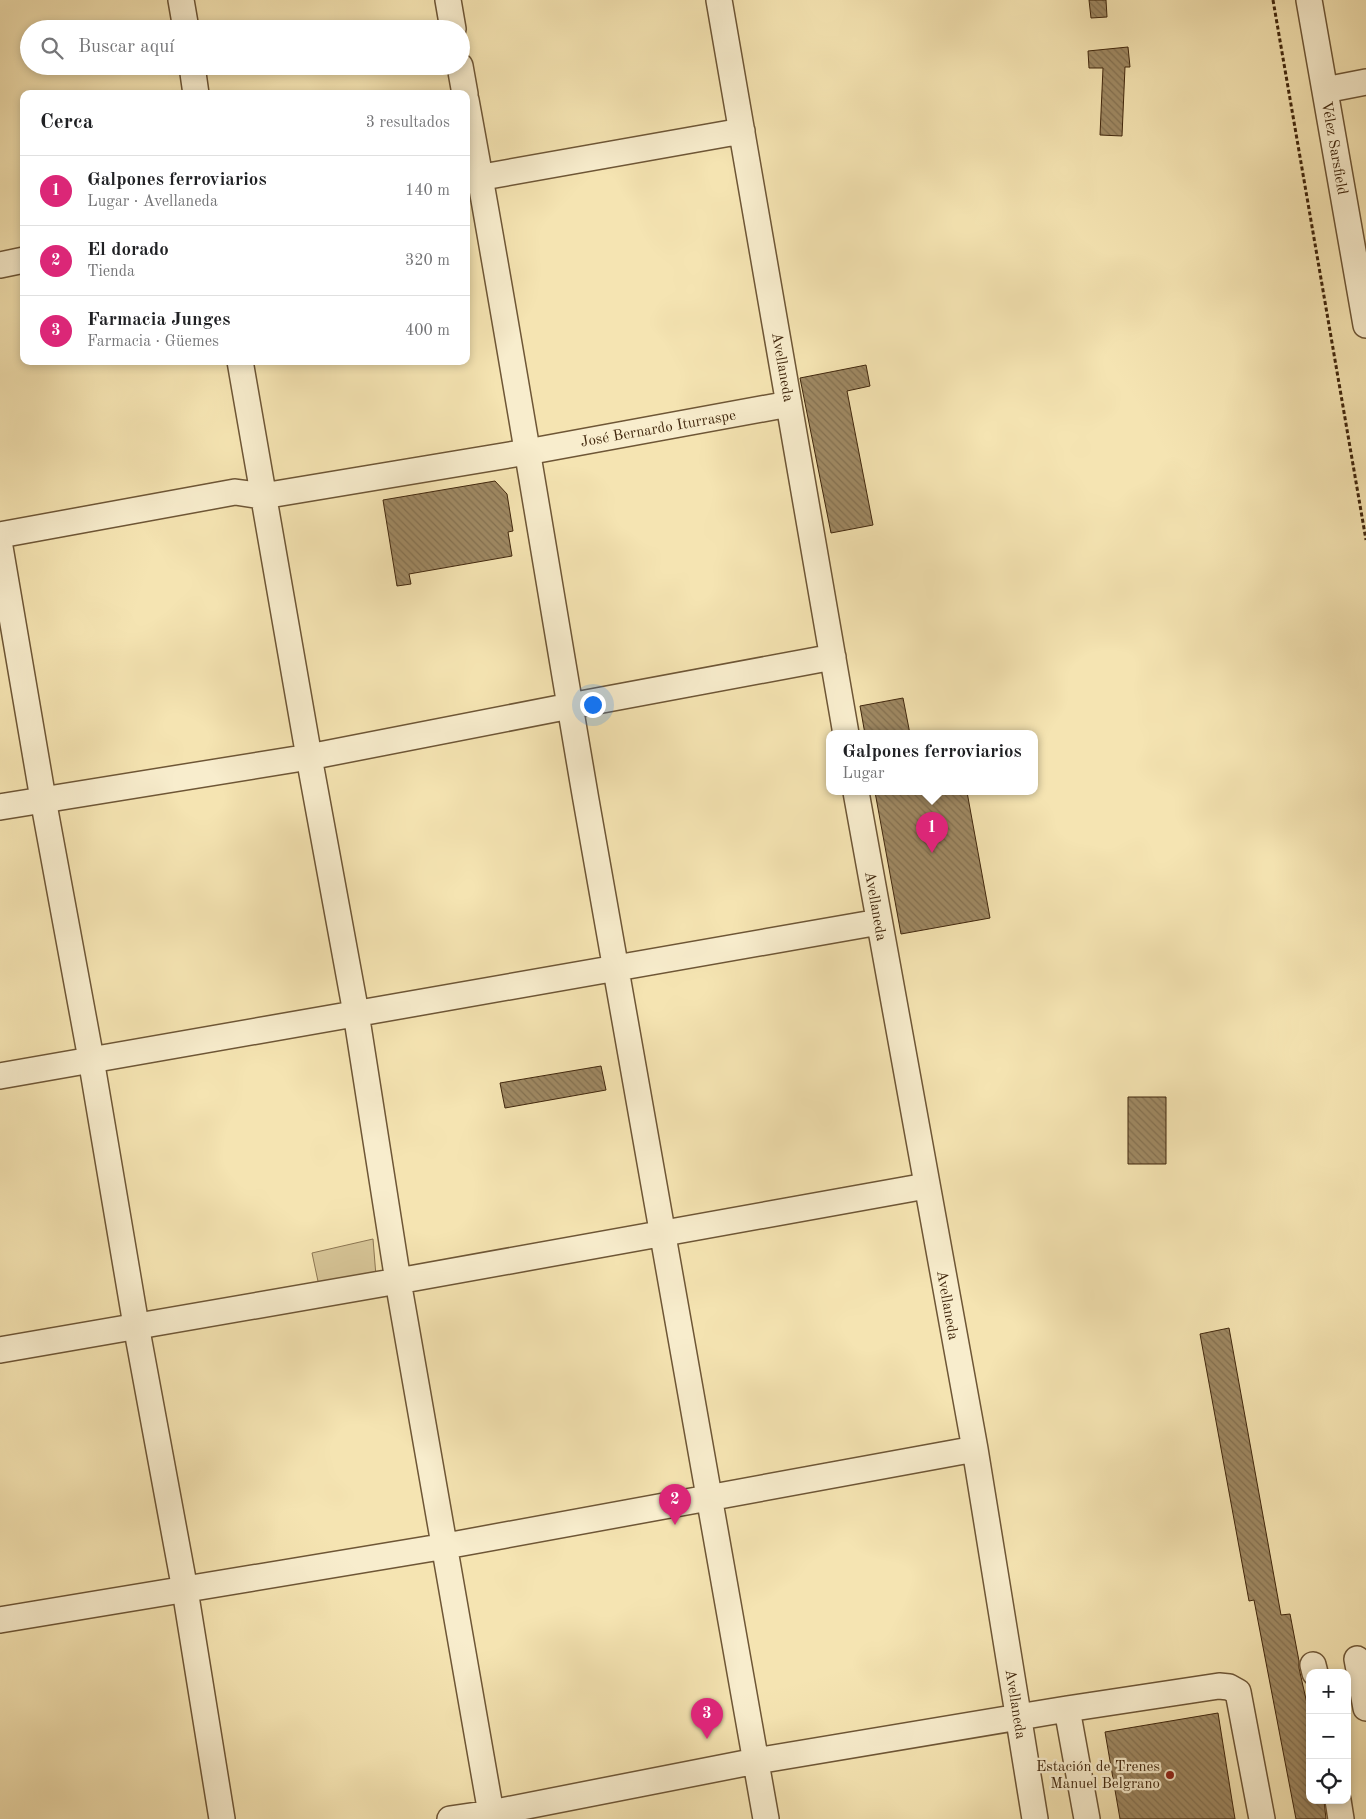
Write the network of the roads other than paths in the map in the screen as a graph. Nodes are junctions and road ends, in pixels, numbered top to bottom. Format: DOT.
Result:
graph roads {
  1 [pos="181,0"];
  2 [pos="448,0"];
  3 [pos="719,0"];
  4 [pos="1309,0"];
  5 [pos="184,20"];
  6 [pos="451,20"];
  7 [pos="193,75"];
  8 [pos="462,75"];
  9 [pos="1366,82"];
  10 [pos="195,90"];
  11 [pos="464,90"];
  12 [pos="1324,90"];
  13 [pos="742,131"];
  14 [pos="470,145"];
  15 [pos="473,179"];
  16 [pos="20,261"];
  17 [pos="0,265"];
  18 [pos="1366,320"];
  19 [pos="241,365"];
  20 [pos="789,404"];
  21 [pos="527,452"];
  22 [pos="263,496"];
  23 [pos="0,535"];
  24 [pos="0,547"];
  25 [pos="833,658"];
  26 [pos="570,706"];
  27 [pos="845,730"];
  28 [pos="309,757"];
  29 [pos="857,795"];
  30 [pos="42,799"];
  31 [pos="0,807"];
  32 [pos="879,922"];
  33 [pos="615,968"];
  34 [pos="356,1013"];
  35 [pos="91,1059"];
  36 [pos="0,1076"];
  37 [pos="926,1186"];
  38 [pos="664,1233"];
  39 [pos="398,1281"];
  40 [pos="136,1326"];
  41 [pos="0,1350"];
  42 [pos="975,1449"];
  43 [pos="708,1498"];
  44 [pos="446,1546"];
  45 [pos="185,1590"];
  46 [pos="0,1620"];
  47 [pos="1357,1659"];
  48 [pos="1366,1708"];
  49 [pos="1067,1710"];
  50 [pos="1018,1718"];
  51 [pos="756,1761"];
  52 [pos="1339,1804"];
  53 [pos="492,1816"];
  54 [pos="222,1819"];
  55 [pos="450,1819"];
  56 [pos="766,1819"];
  57 [pos="1035,1819"];
  58 [pos="1087,1819"];
  59 [pos="1262,1819"];
  60 [pos="1341,1819"];
  1 -- 5 [label="street"];
  2 -- 6 [label="street"];
  3 -- 13 [label="street, Avellaneda"];
  4 -- 12 [label="street, Vélez Sarsfield"];
  7 -- 10 [label="street"];
  8 -- 11 [label="street"];
  9 -- 12 [label="street"];
  12 -- 18 [label="street, Vélez Sarsfield"];
  13 -- 15 [label="street"];
  13 -- 20 [label="street, Avellaneda"];
  14 -- 15 [label="street"];
  15 -- 21 [label="street"];
  16 -- 17 [label="street"];
  19 -- 22 [label="street"];
  20 -- 21 [label="street, José Bernardo Iturraspe"];
  20 -- 25 [label="street, Avellaneda"];
  21 -- 22 [label="street, José Bernardo Iturraspe"];
  21 -- 26 [label="street"];
  22 -- 23 [label="street, José Bernardo Iturraspe"];
  22 -- 28 [label="street"];
  24 -- 30 [label="street"];
  25 -- 26 [label="street"];
  25 -- 27 [label="street, Avellaneda"];
  26 -- 28 [label="street"];
  26 -- 33 [label="street"];
  28 -- 30 [label="street"];
  28 -- 34 [label="street"];
  29 -- 32 [label="street, Avellaneda"];
  30 -- 31 [label="street"];
  30 -- 35 [label="street"];
  32 -- 33 [label="street"];
  32 -- 37 [label="street, Avellaneda"];
  33 -- 34 [label="street"];
  33 -- 38 [label="street"];
  34 -- 35 [label="street"];
  34 -- 39 [label="street"];
  35 -- 36 [label="street"];
  35 -- 40 [label="street"];
  37 -- 38 [label="street"];
  37 -- 42 [label="street, Avellaneda"];
  38 -- 39 [label="street"];
  38 -- 43 [label="street"];
  39 -- 40 [label="street"];
  39 -- 44 [label="street"];
  40 -- 41 [label="street"];
  40 -- 45 [label="street"];
  42 -- 43 [label="street"];
  42 -- 50 [label="street, Avellaneda"];
  43 -- 44 [label="street"];
  43 -- 51 [label="street"];
  44 -- 45 [label="street"];
  44 -- 53 [label="street"];
  45 -- 46 [label="street"];
  45 -- 54 [label="street"];
  47 -- 48 [label="street"];
  49 -- 50 [label="street"];
  49 -- 58 [label="street"];
  49 -- 59 [label="street"];
  50 -- 51 [label="street"];
  50 -- 57 [label="street, Avellaneda"];
  51 -- 53 [label="street"];
  51 -- 56 [label="street"];
  52 -- 60 [label="street"];
  53 -- 55 [label="street"];
}
